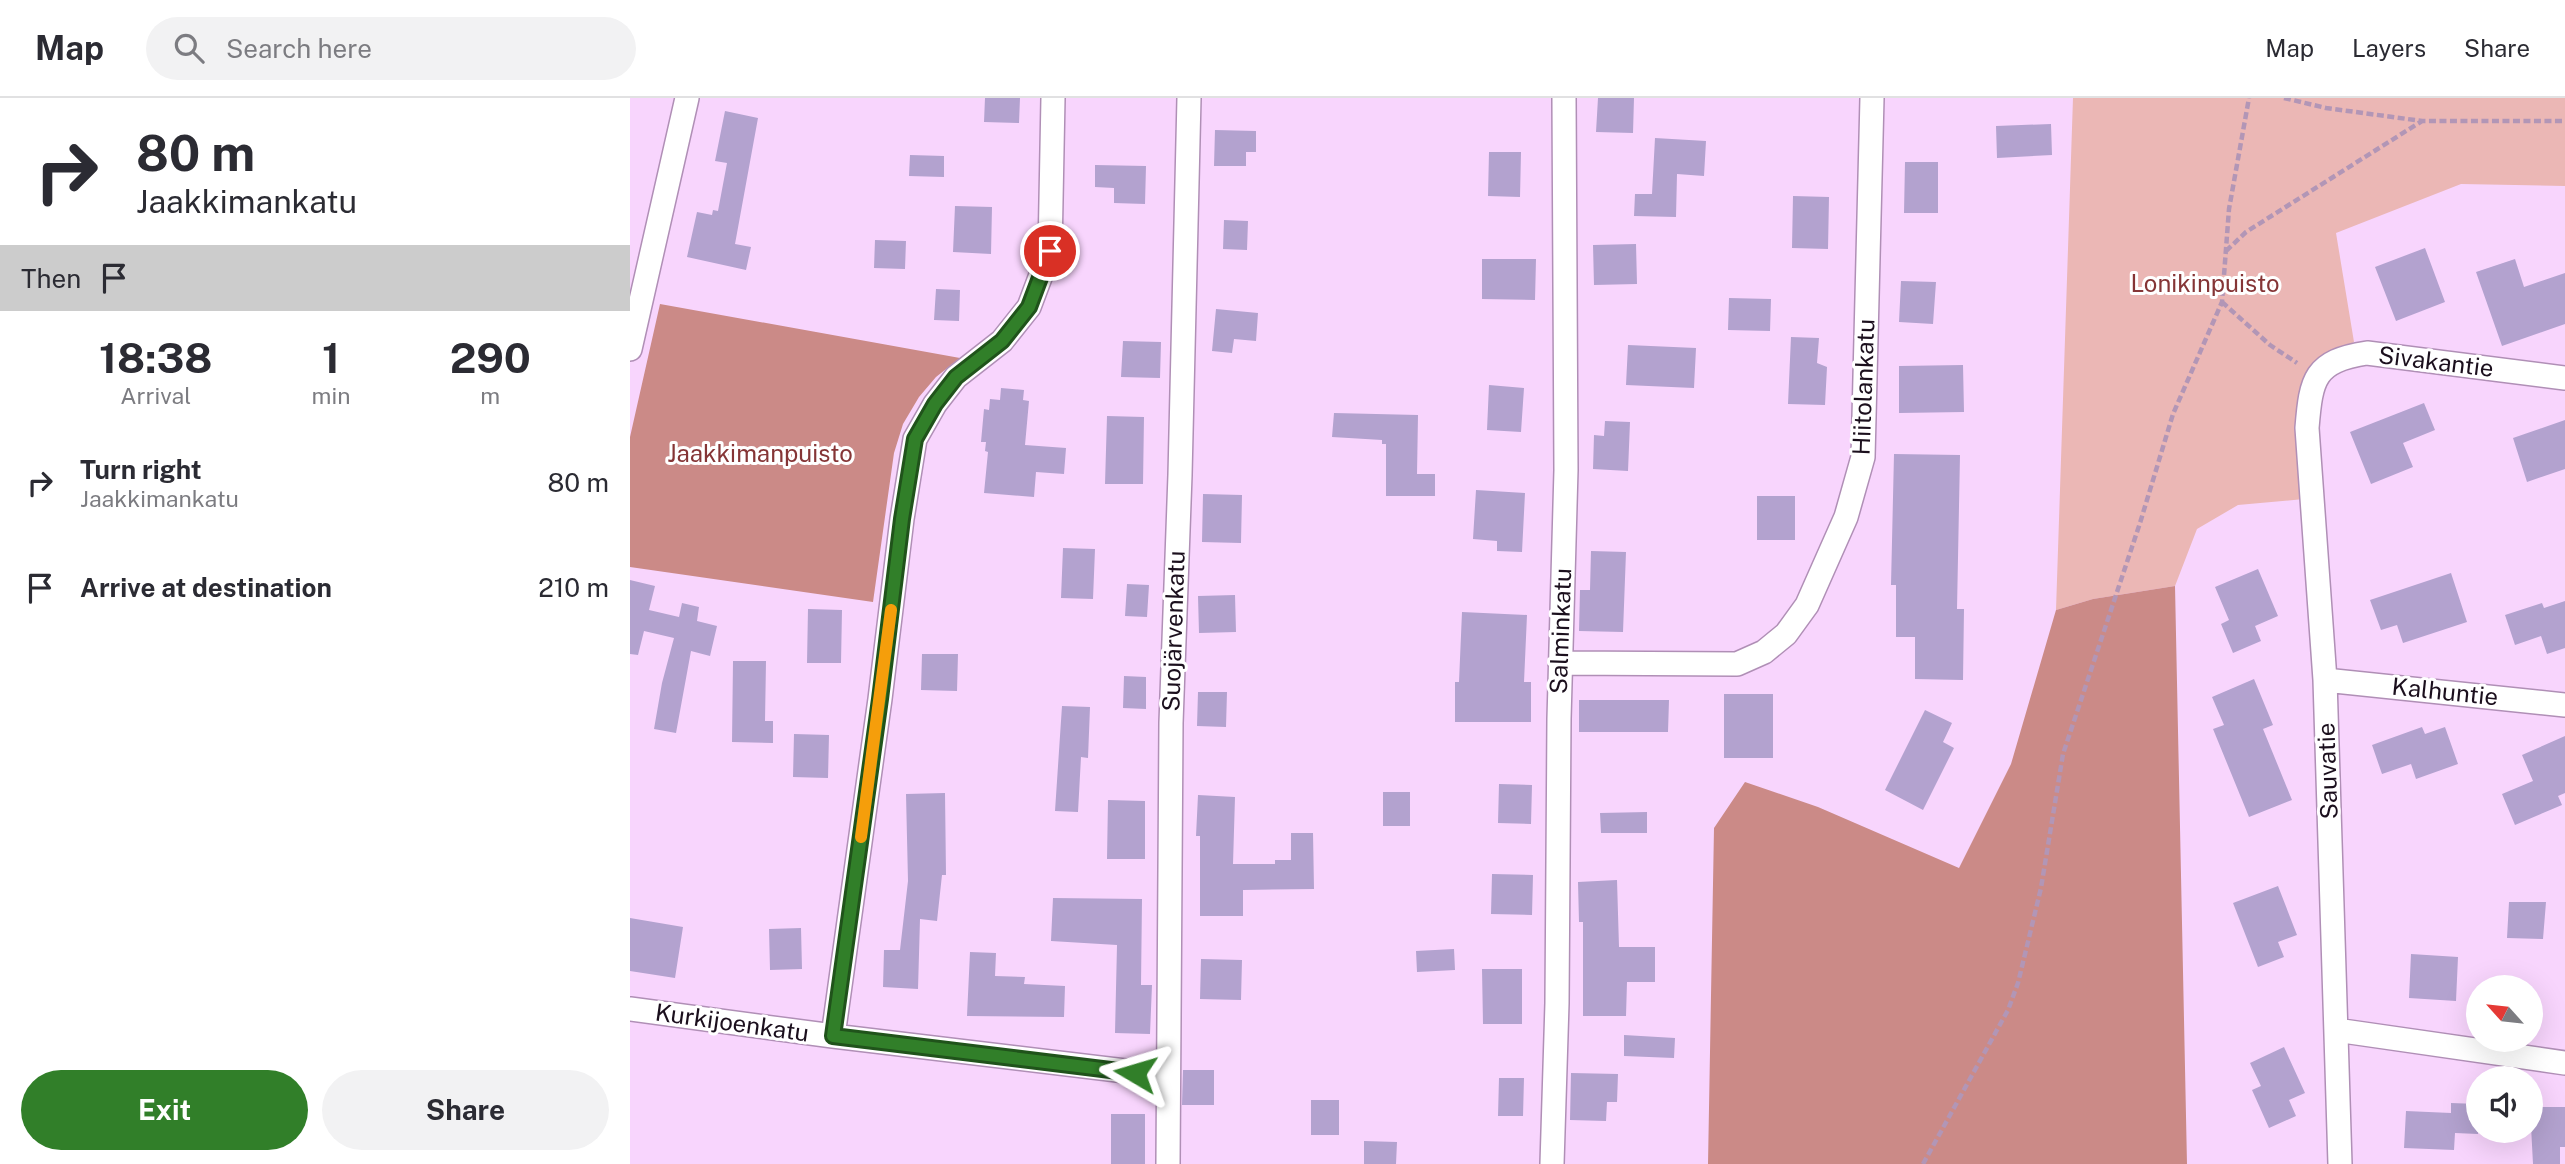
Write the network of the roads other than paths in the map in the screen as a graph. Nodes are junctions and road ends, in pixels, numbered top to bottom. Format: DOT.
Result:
graph roads {
  1 [pos="687,98"];
  2 [pos="1053,98"];
  3 [pos="1189,98"];
  4 [pos="1564,98"];
  5 [pos="1872,98"];
  6 [pos="630,349"];
  7 [pos="2565,378"];
  8 [pos="2315,379"];
  9 [pos="1560,663"];
  10 [pos="2325,680"];
  11 [pos="2565,705"];
  12 [pos="630,1009"];
  13 [pos="2336,1030"];
  14 [pos="833,1036"];
  15 [pos="2565,1063"];
  16 [pos="1167,1076"];
  17 [pos="1168,1164"];
  18 [pos="1552,1164"];
  19 [pos="2340,1164"];
  1 -- 6 [label="street"];
  2 -- 14 [label="street"];
  3 -- 16 [label="street, Suojärvenkatu"];
  4 -- 9 [label="street, Salminkatu"];
  5 -- 9 [label="street, Hiitolankatu"];
  7 -- 8 [label="street, Sivakantie"];
  8 -- 10 [label="street, Sauvatie"];
  9 -- 18 [label="street, Salminkatu"];
  10 -- 11 [label="street, Kalhuntie"];
  10 -- 13 [label="street, Sauvatie"];
  12 -- 14 [label="street, Kurkijoenkatu"];
  13 -- 15 [label="street"];
  13 -- 19 [label="street, Sauvatie"];
  14 -- 16 [label="street, Kurkijoenkatu"];
  16 -- 17 [label="street, Suojärvenkatu"];
}
